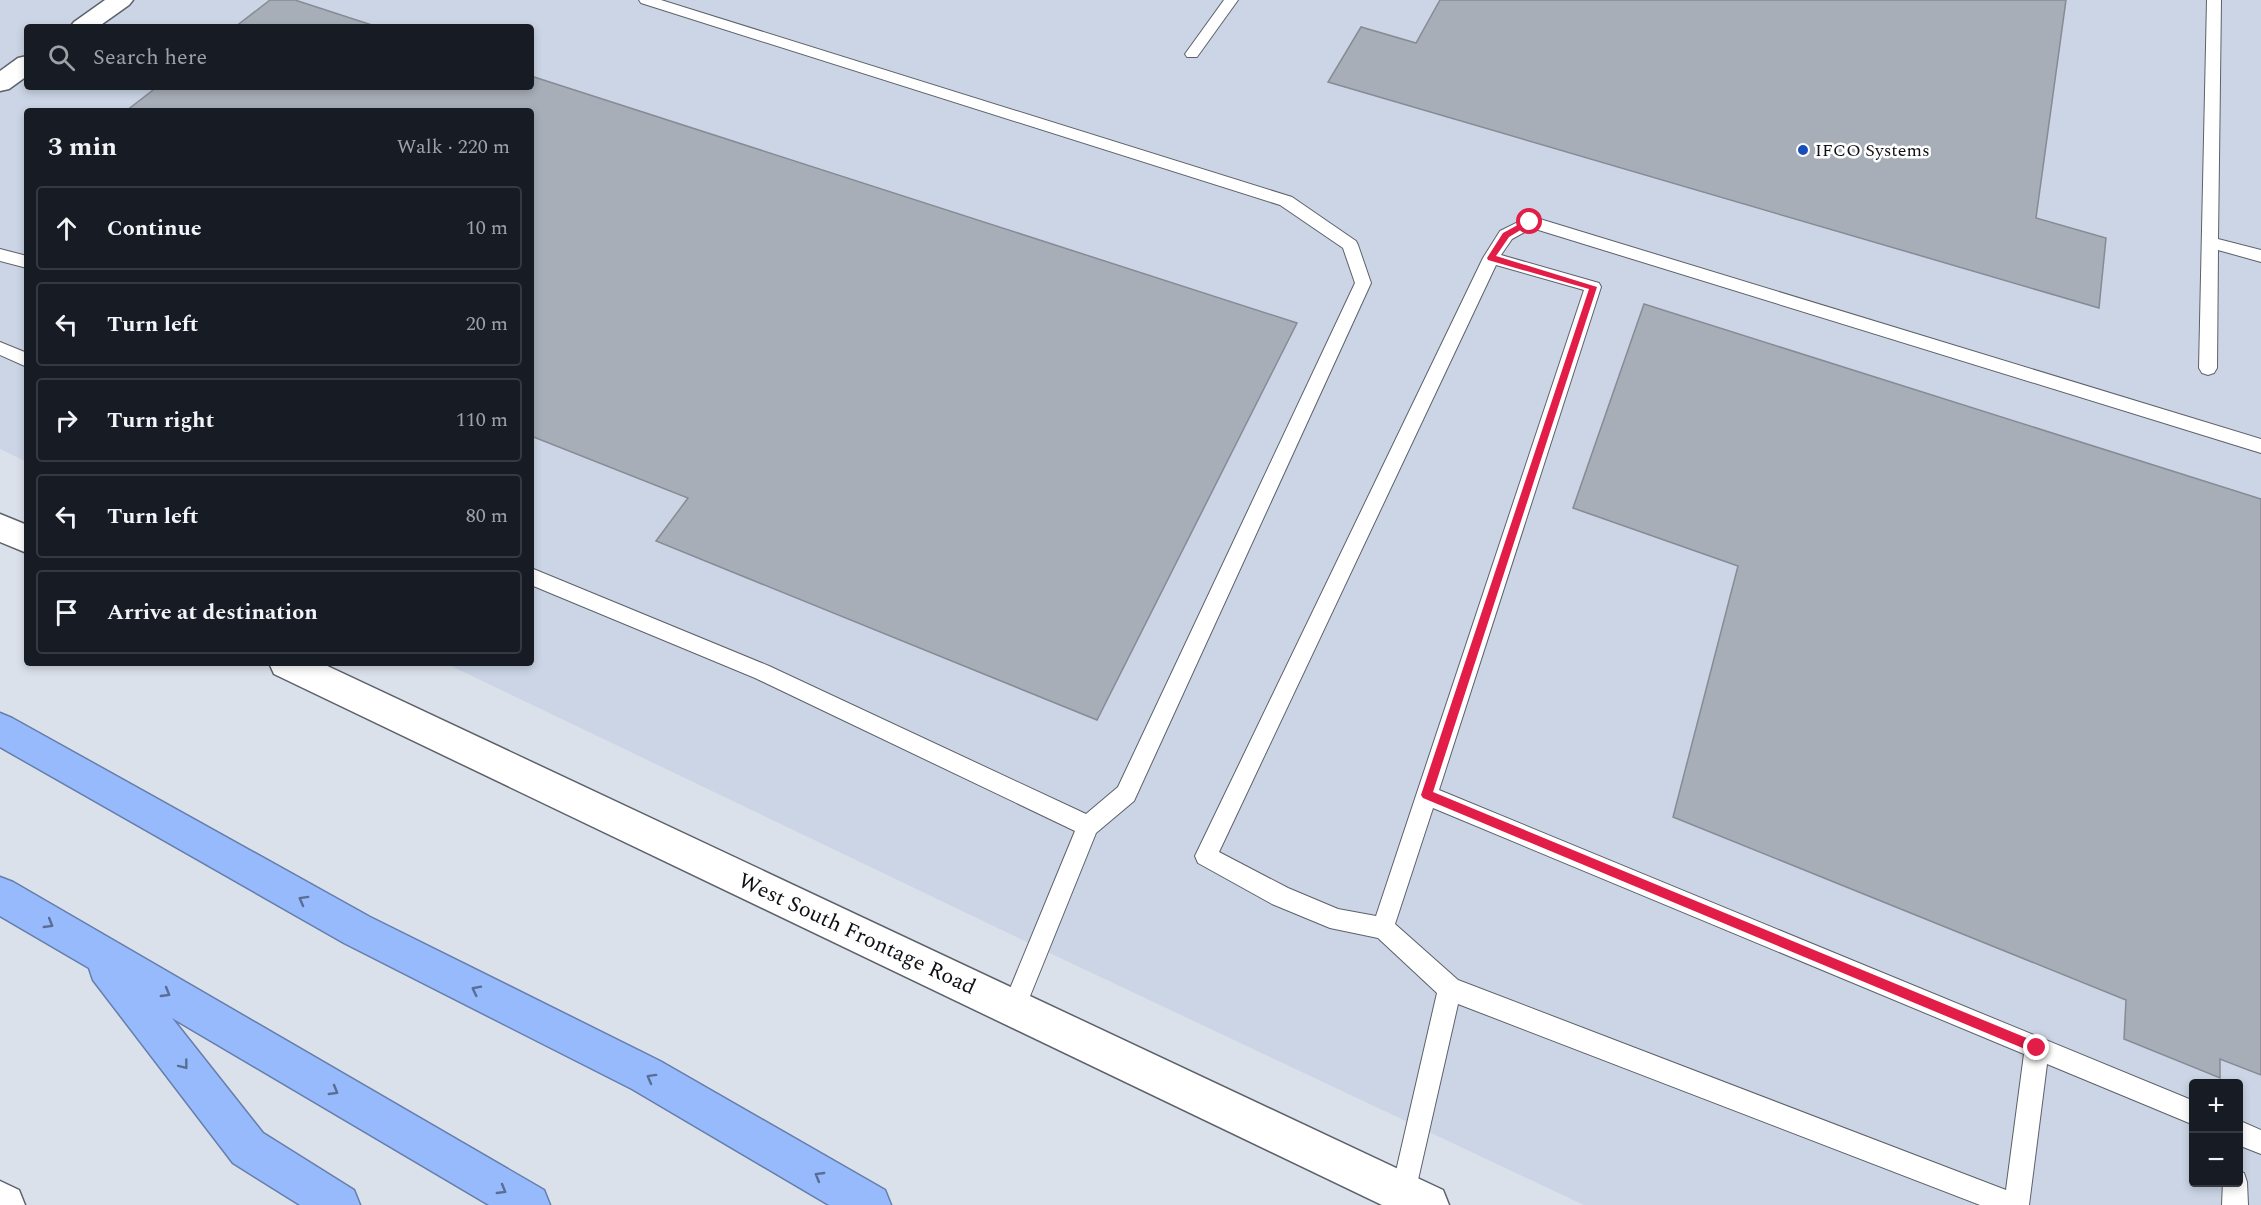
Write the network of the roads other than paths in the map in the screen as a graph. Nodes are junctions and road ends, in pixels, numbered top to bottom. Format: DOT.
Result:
graph roads {
  1 [pos="121,0"];
  2 [pos="646,0"];
  3 [pos="1231,0"];
  4 [pos="2214,0"];
  5 [pos="86,24"];
  6 [pos="1192,54"];
  7 [pos="24,66"];
  8 [pos="0,83"];
  9 [pos="2210,242"];
  10 [pos="0,255"];
  11 [pos="2261,256"];
  12 [pos="1491,258"];
  13 [pos="24,261"];
  14 [pos="0,348"];
  15 [pos="24,359"];
  16 [pos="2208,368"];
  17 [pos="2261,446"];
  18 [pos="0,527"];
  19 [pos="24,539"];
  20 [pos="534,577"];
  21 [pos="292,666"];
  22 [pos="0,729"];
  23 [pos="1426,795"];
  24 [pos="1088,826"];
  25 [pos="0,895"];
  26 [pos="1383,928"];
  27 [pos="97,952"];
  28 [pos="1450,989"];
  29 [pos="1014,1008"];
  30 [pos="2037,1048"];
  31 [pos="2189,1111"];
  32 [pos="2240,1133"];
  33 [pos="2261,1142"];
  34 [pos="2235,1187"];
  35 [pos="1416,1199"];
  36 [pos="0,1202"];
  37 [pos="4,1205"];
  38 [pos="339,1205"];
  39 [pos="529,1205"];
  40 [pos="870,1205"];
  41 [pos="2014,1205"];
  42 [pos="2235,1205"];
  1 -- 5 [label="street"];
  2 -- 24 [label="lane"];
  3 -- 6 [label="lane"];
  4 -- 9 [label="lane"];
  7 -- 8 [label="street"];
  9 -- 11 [label="lane"];
  9 -- 16 [label="lane"];
  10 -- 13 [label="lane"];
  12 -- 17 [label="lane"];
  12 -- 23 [label="lane"];
  12 -- 26 [label="lane"];
  14 -- 15 [label="lane"];
  18 -- 19 [label="street"];
  20 -- 24 [label="lane"];
  21 -- 29 [label="street, West South Frontage Road"];
  40 -- 22 [label="highway, one-way"];
  23 -- 26 [label="lane"];
  23 -- 30 [label="lane"];
  24 -- 29 [label="lane"];
  25 -- 27 [label="highway, one-way"];
  26 -- 28 [label="lane"];
  27 -- 38 [label="highway, one-way"];
  27 -- 39 [label="highway, one-way"];
  28 -- 35 [label="lane"];
  28 -- 41 [label="lane"];
  29 -- 35 [label="street, West South Frontage Road"];
  30 -- 31 [label="lane"];
  30 -- 41 [label="lane"];
  32 -- 33 [label="lane"];
  34 -- 42 [label="lane"];
  36 -- 37 [label="street"];
}
